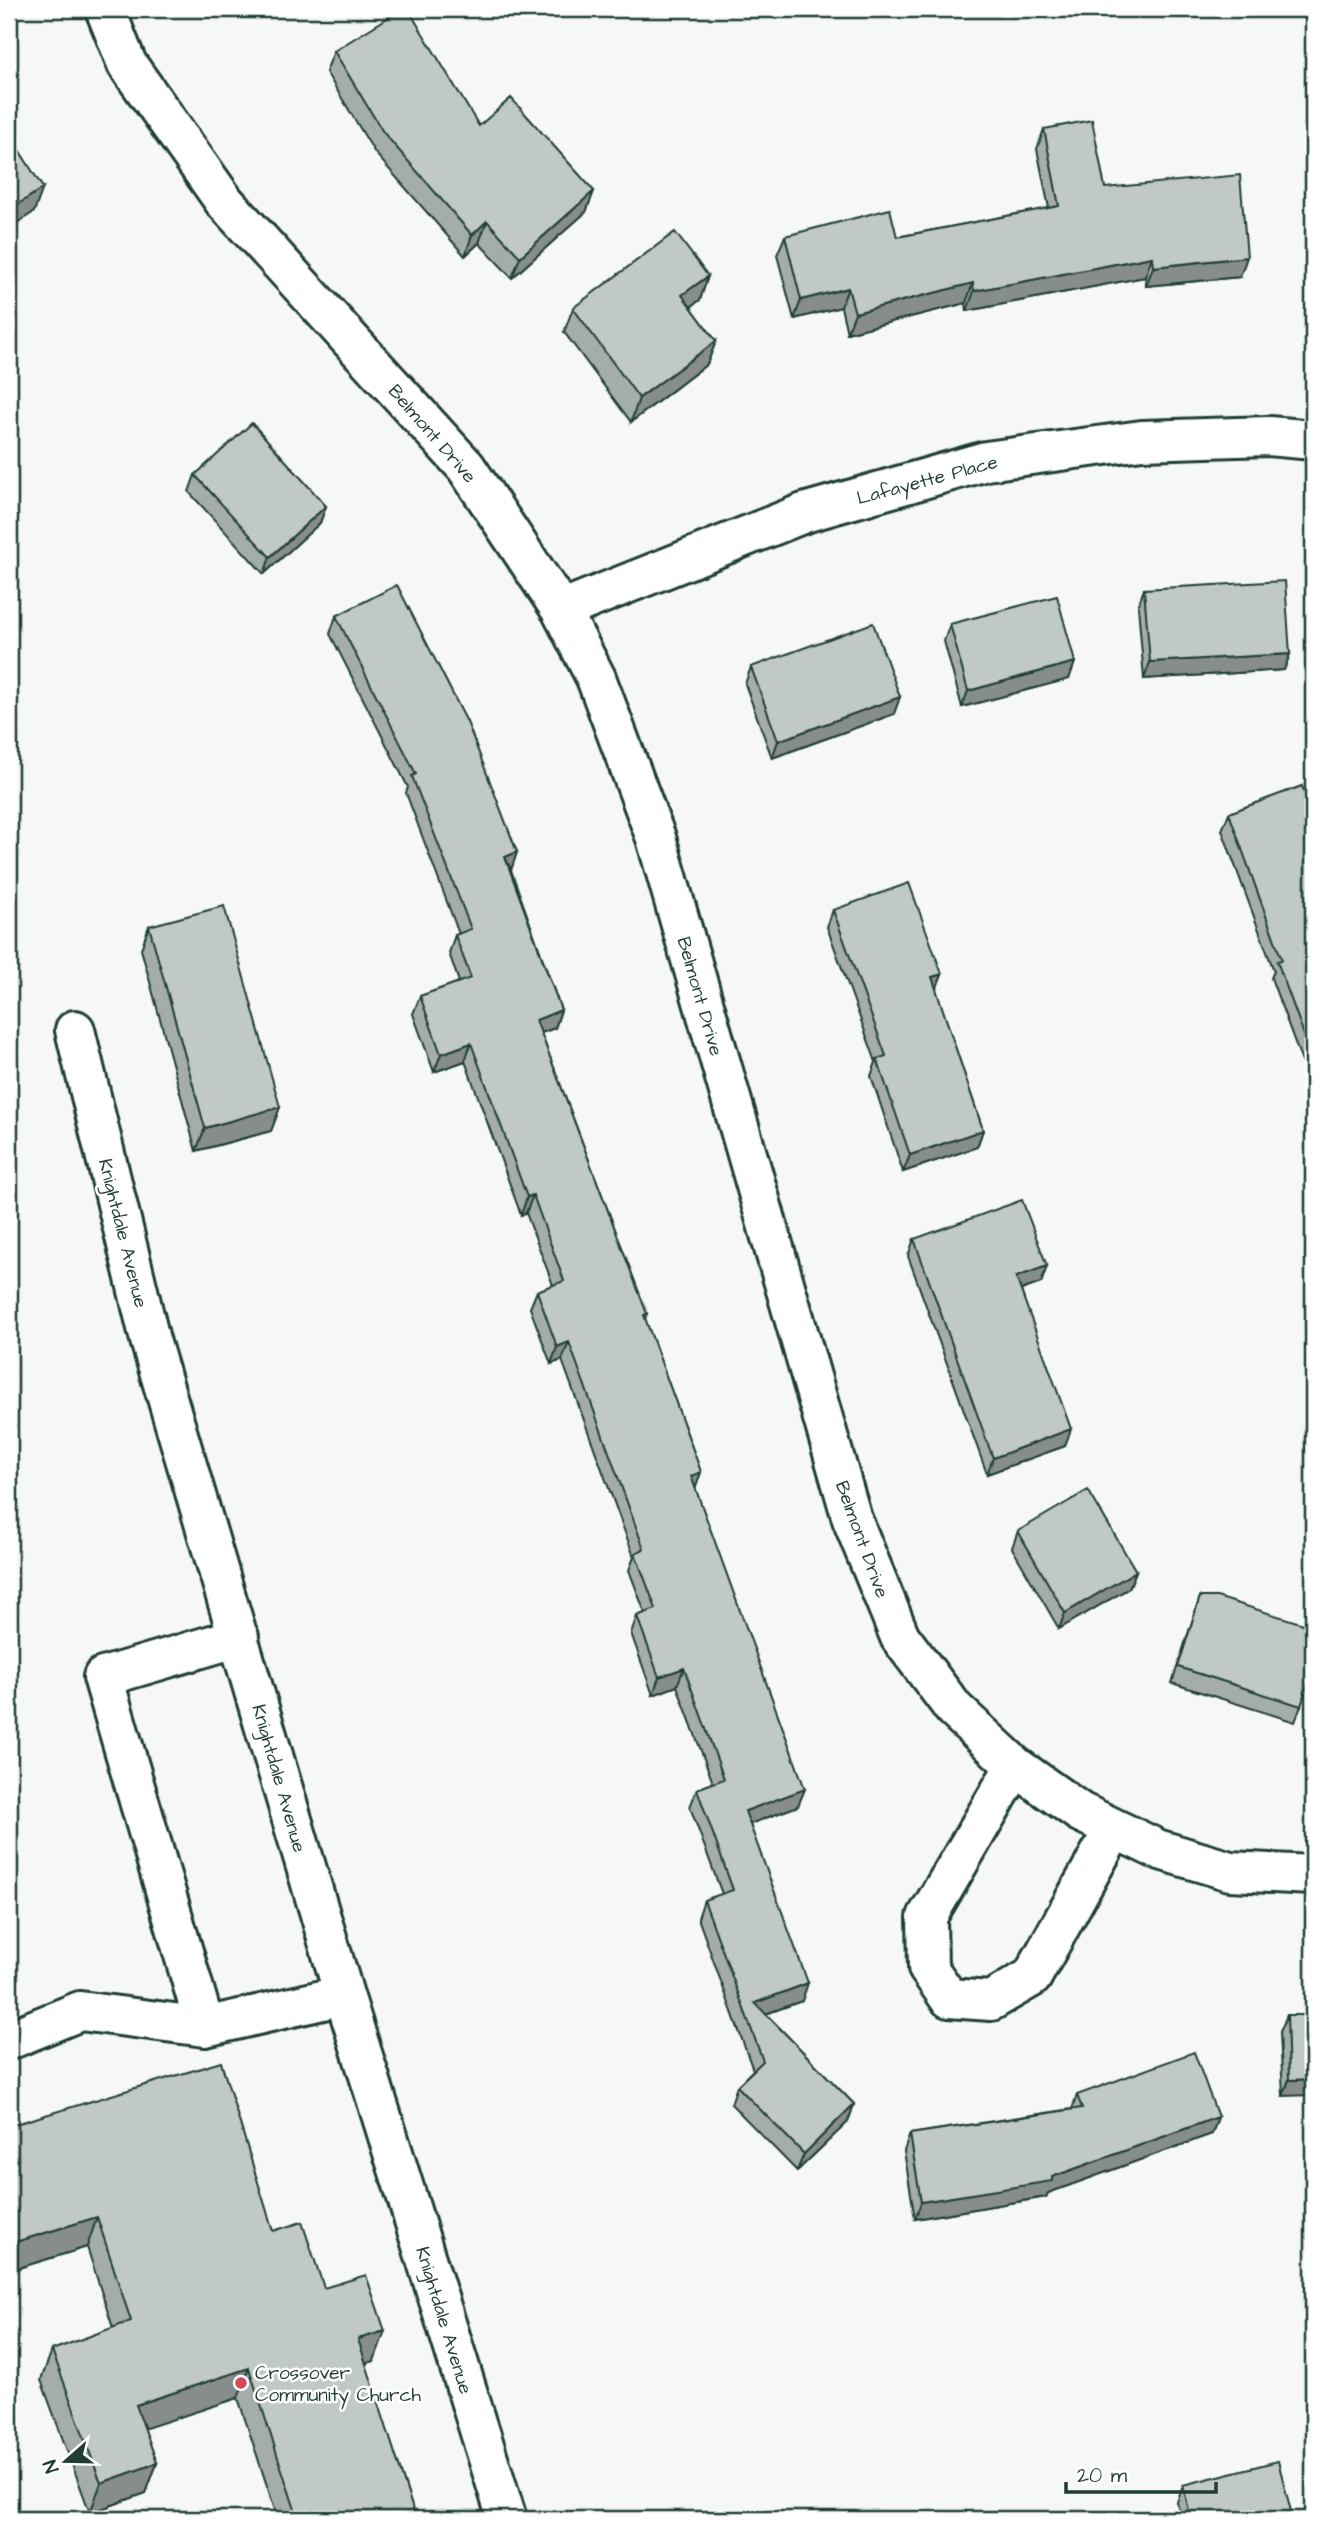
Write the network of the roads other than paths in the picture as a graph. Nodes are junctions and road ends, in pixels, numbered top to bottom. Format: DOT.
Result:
graph roads {
  1 [pos="105,9"];
  2 [pos="1313,440"];
  3 [pos="561,610"];
  4 [pos="75,1030"];
  5 [pos="239,1637"];
  6 [pos="1015,1766"];
  7 [pos="1114,1829"];
  8 [pos="1313,1875"];
  9 [pos="344,1995"];
  10 [pos="205,2027"];
  11 [pos="9,2040"];
  12 [pos="507,2519"];
  1 -- 3 [label="street, Belmont Drive"];
  2 -- 3 [label="street, Lafayette Place"];
  3 -- 6 [label="street, Belmont Drive"];
  4 -- 5 [label="street, Knightdale Avenue"];
  5 -- 9 [label="street, Knightdale Avenue"];
  5 -- 10 [label="street"];
  6 -- 7 [label="street, Belmont Drive"];
  6 -- 7 [label="street"];
  7 -- 8 [label="street, Belmont Drive"];
  9 -- 10 [label="street"];
  9 -- 12 [label="street, Knightdale Avenue"];
  10 -- 11 [label="street"];
}
